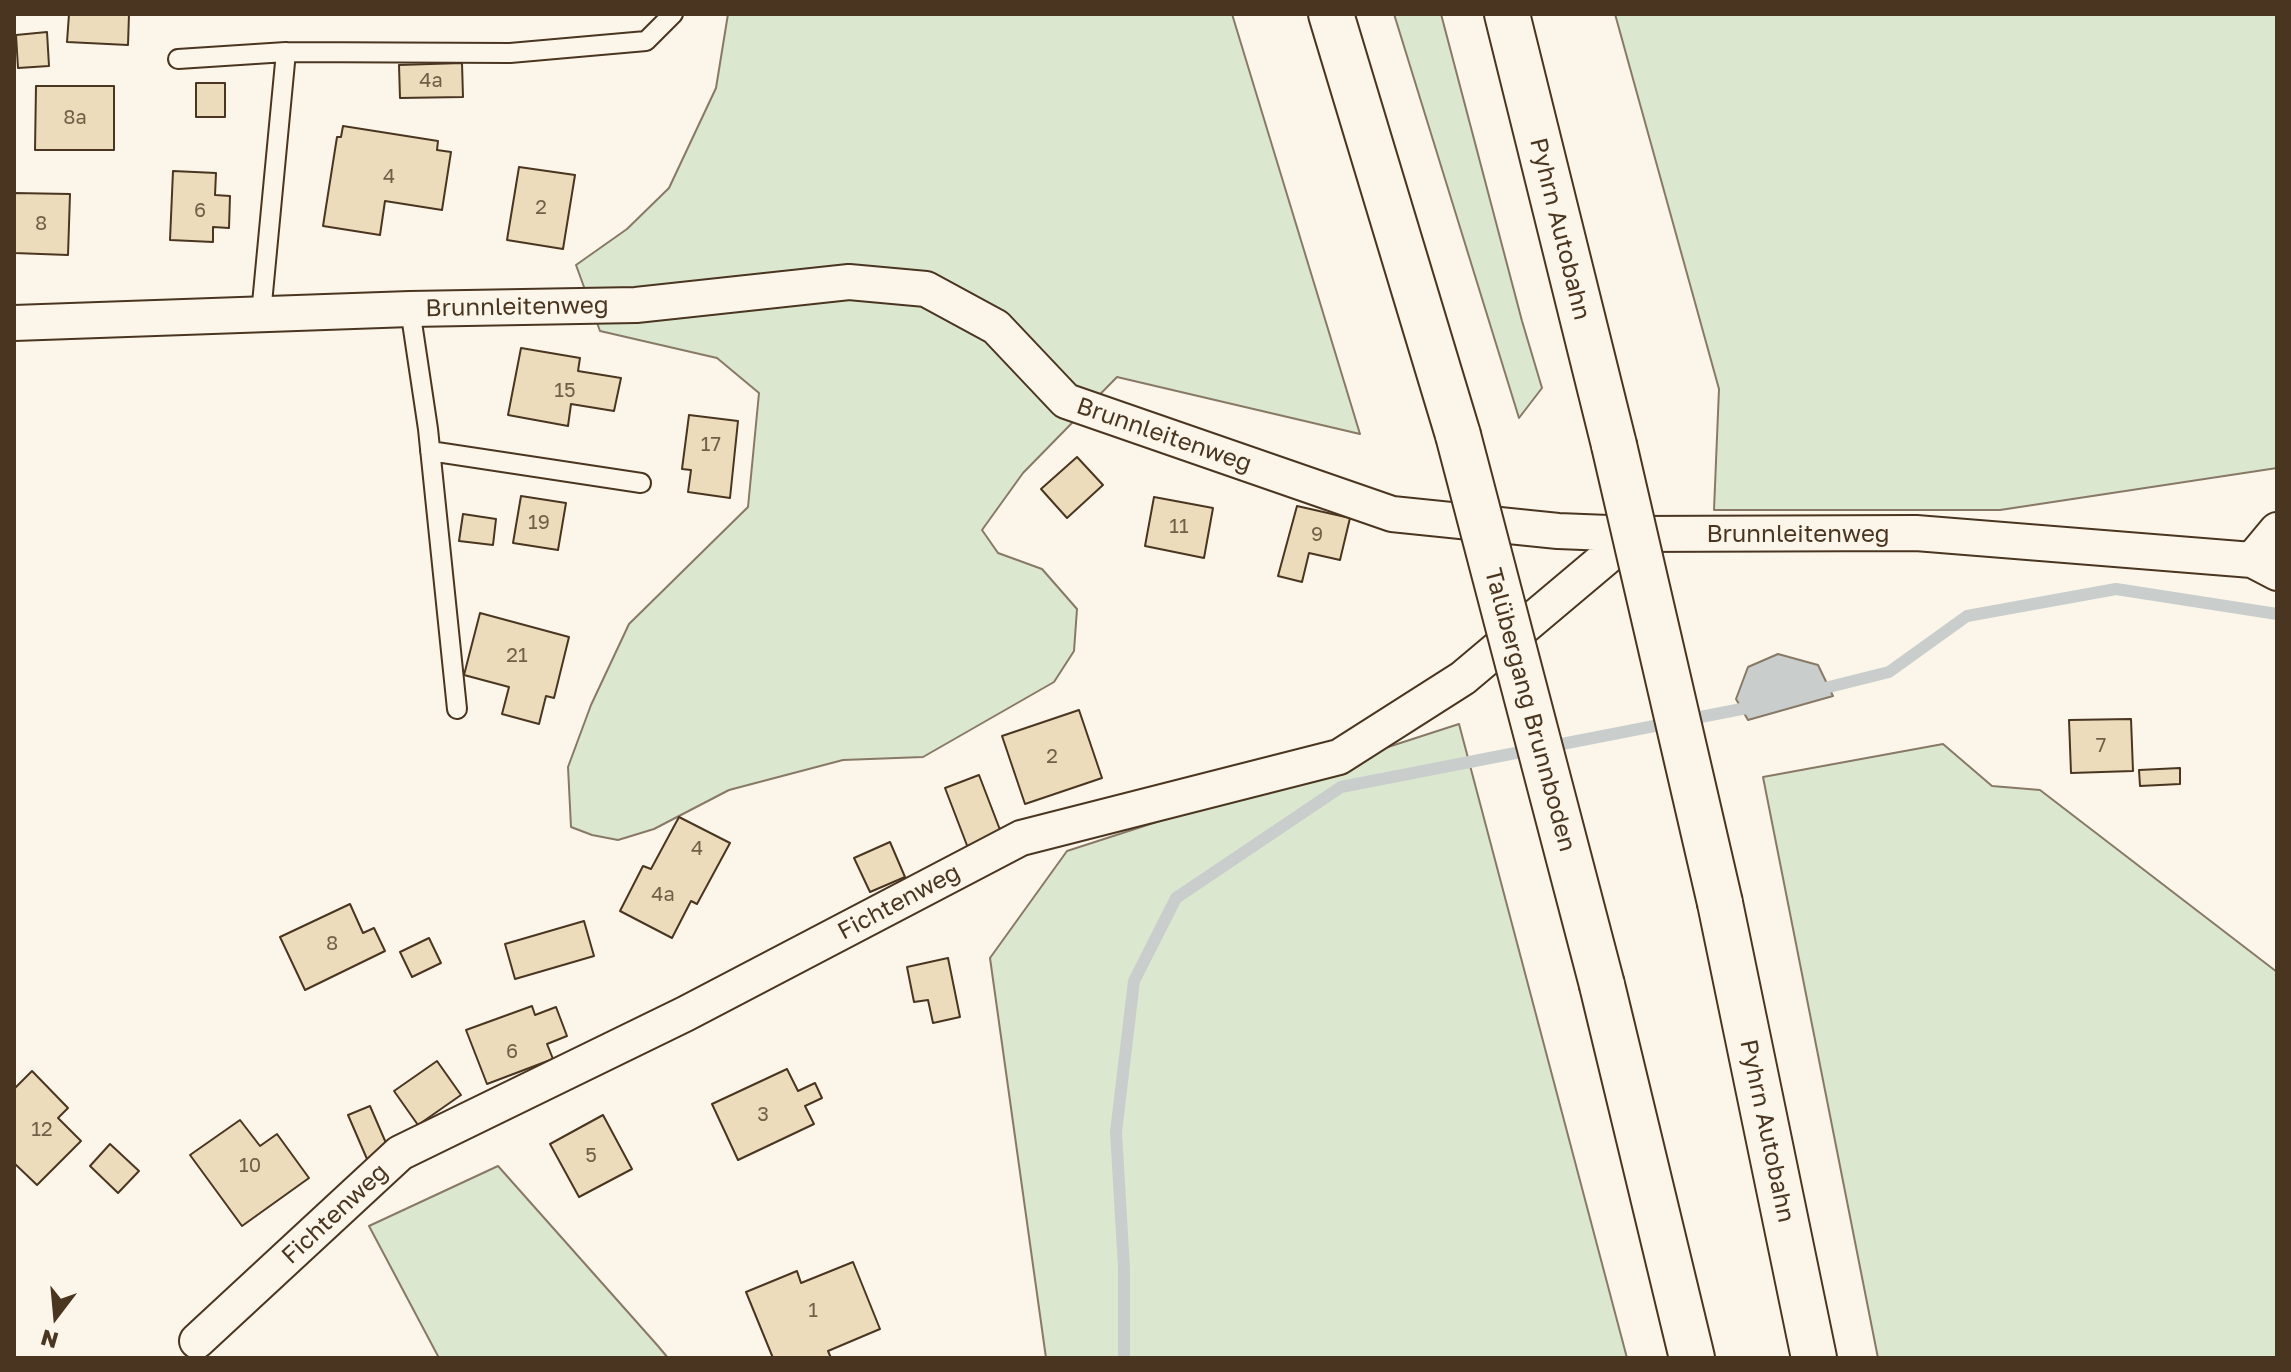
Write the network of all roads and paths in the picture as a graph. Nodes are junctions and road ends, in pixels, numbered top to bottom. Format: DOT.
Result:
graph roads {
  1 [pos="673,14"];
  2 [pos="1331,14"];
  3 [pos="1507,14"];
  4 [pos="286,52"];
  5 [pos="178,59"];
  6 [pos="410,309"];
  7 [pos="261,314"];
  8 [pos="14,323"];
  9 [pos="430,451"];
  10 [pos="641,483"];
  11 [pos="2277,530"];
  12 [pos="1634,534"];
  13 [pos="2265,567"];
  14 [pos="457,709"];
  15 [pos="197,1341"];
  16 [pos="1692,1358"];
  17 [pos="1814,1358"];
  1 -- 4 [label="lane"];
  2 -- 16 [label="highway, Talübergang Brunnboden, bridge"];
  3 -- 17 [label="highway, Pyhrn Autobahn, bridge"];
  4 -- 5 [label="lane"];
  4 -- 7 [label="lane"];
  6 -- 7 [label="street, Brunnleitenweg"];
  6 -- 9 [label="lane"];
  6 -- 12 [label="street, Brunnleitenweg"];
  7 -- 8 [label="street, Brunnleitenweg"];
  9 -- 10 [label="lane"];
  9 -- 14 [label="lane"];
  11 -- 13 [label="street, Brunnleitenweg"];
  12 -- 13 [label="street, Brunnleitenweg"];
  12 -- 15 [label="street, Fichtenweg"];
}
